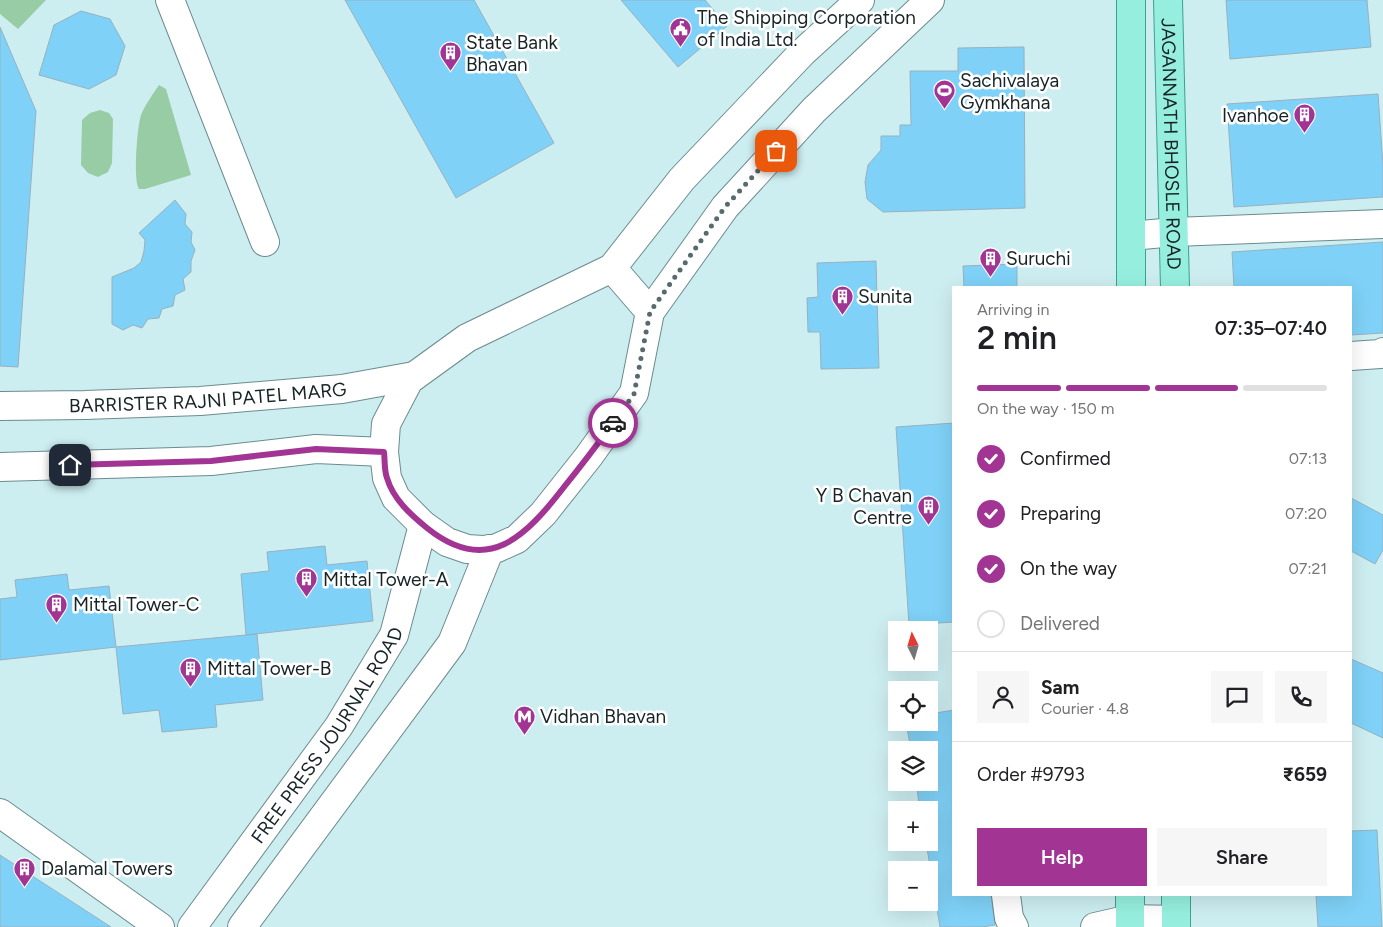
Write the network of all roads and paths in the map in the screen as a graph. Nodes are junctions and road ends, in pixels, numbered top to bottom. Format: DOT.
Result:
graph roads {
  1 [pos="170,0"];
  2 [pos="860,0"];
  3 [pos="930,0"];
  4 [pos="1131,0"];
  5 [pos="1168,0"];
  6 [pos="1383,224"];
  7 [pos="1174,232"];
  8 [pos="1131,236"];
  9 [pos="265,242"];
  10 [pos="612,268"];
  11 [pos="1131,286"];
  12 [pos="1175,286"];
  13 [pos="650,312"];
  14 [pos="1383,352"];
  15 [pos="1352,356"];
  16 [pos="414,376"];
  17 [pos="0,406"];
  18 [pos="384,452"];
  19 [pos="0,467"];
  20 [pos="424,525"];
  21 [pos="490,549"];
  22 [pos="0,813"];
  23 [pos="1006,896"];
  24 [pos="1130,914"];
  25 [pos="1176,914"];
  26 [pos="160,927"];
  27 [pos="192,927"];
  28 [pos="242,927"];
  29 [pos="1014,927"];
  30 [pos="1095,927"];
  1 -- 9 [label="street"];
  2 -- 10 [label="street"];
  3 -- 13 [label="street"];
  4 -- 8 [label="main road"];
  5 -- 7 [label="main road, JAGANNATH BHOSLE ROAD"];
  6 -- 7 [label="street"];
  7 -- 8 [label="street"];
  7 -- 12 [label="main road, JAGANNATH BHOSLE ROAD"];
  8 -- 11 [label="main road"];
  10 -- 13 [label="street"];
  10 -- 16 [label="street"];
  13 -- 21 [label="street"];
  14 -- 15 [label="street"];
  16 -- 17 [label="street, BARRISTER RAJNI PATEL MARG"];
  16 -- 18 [label="street"];
  18 -- 19 [label="street"];
  18 -- 20 [label="street"];
  20 -- 21 [label="street"];
  20 -- 27 [label="street, FREE PRESS JOURNAL ROAD"];
  21 -- 28 [label="street"];
  22 -- 26 [label="street"];
  23 -- 29 [label="street"];
  24 -- 25 [label="street"];
  24 -- 30 [label="street"];
}
